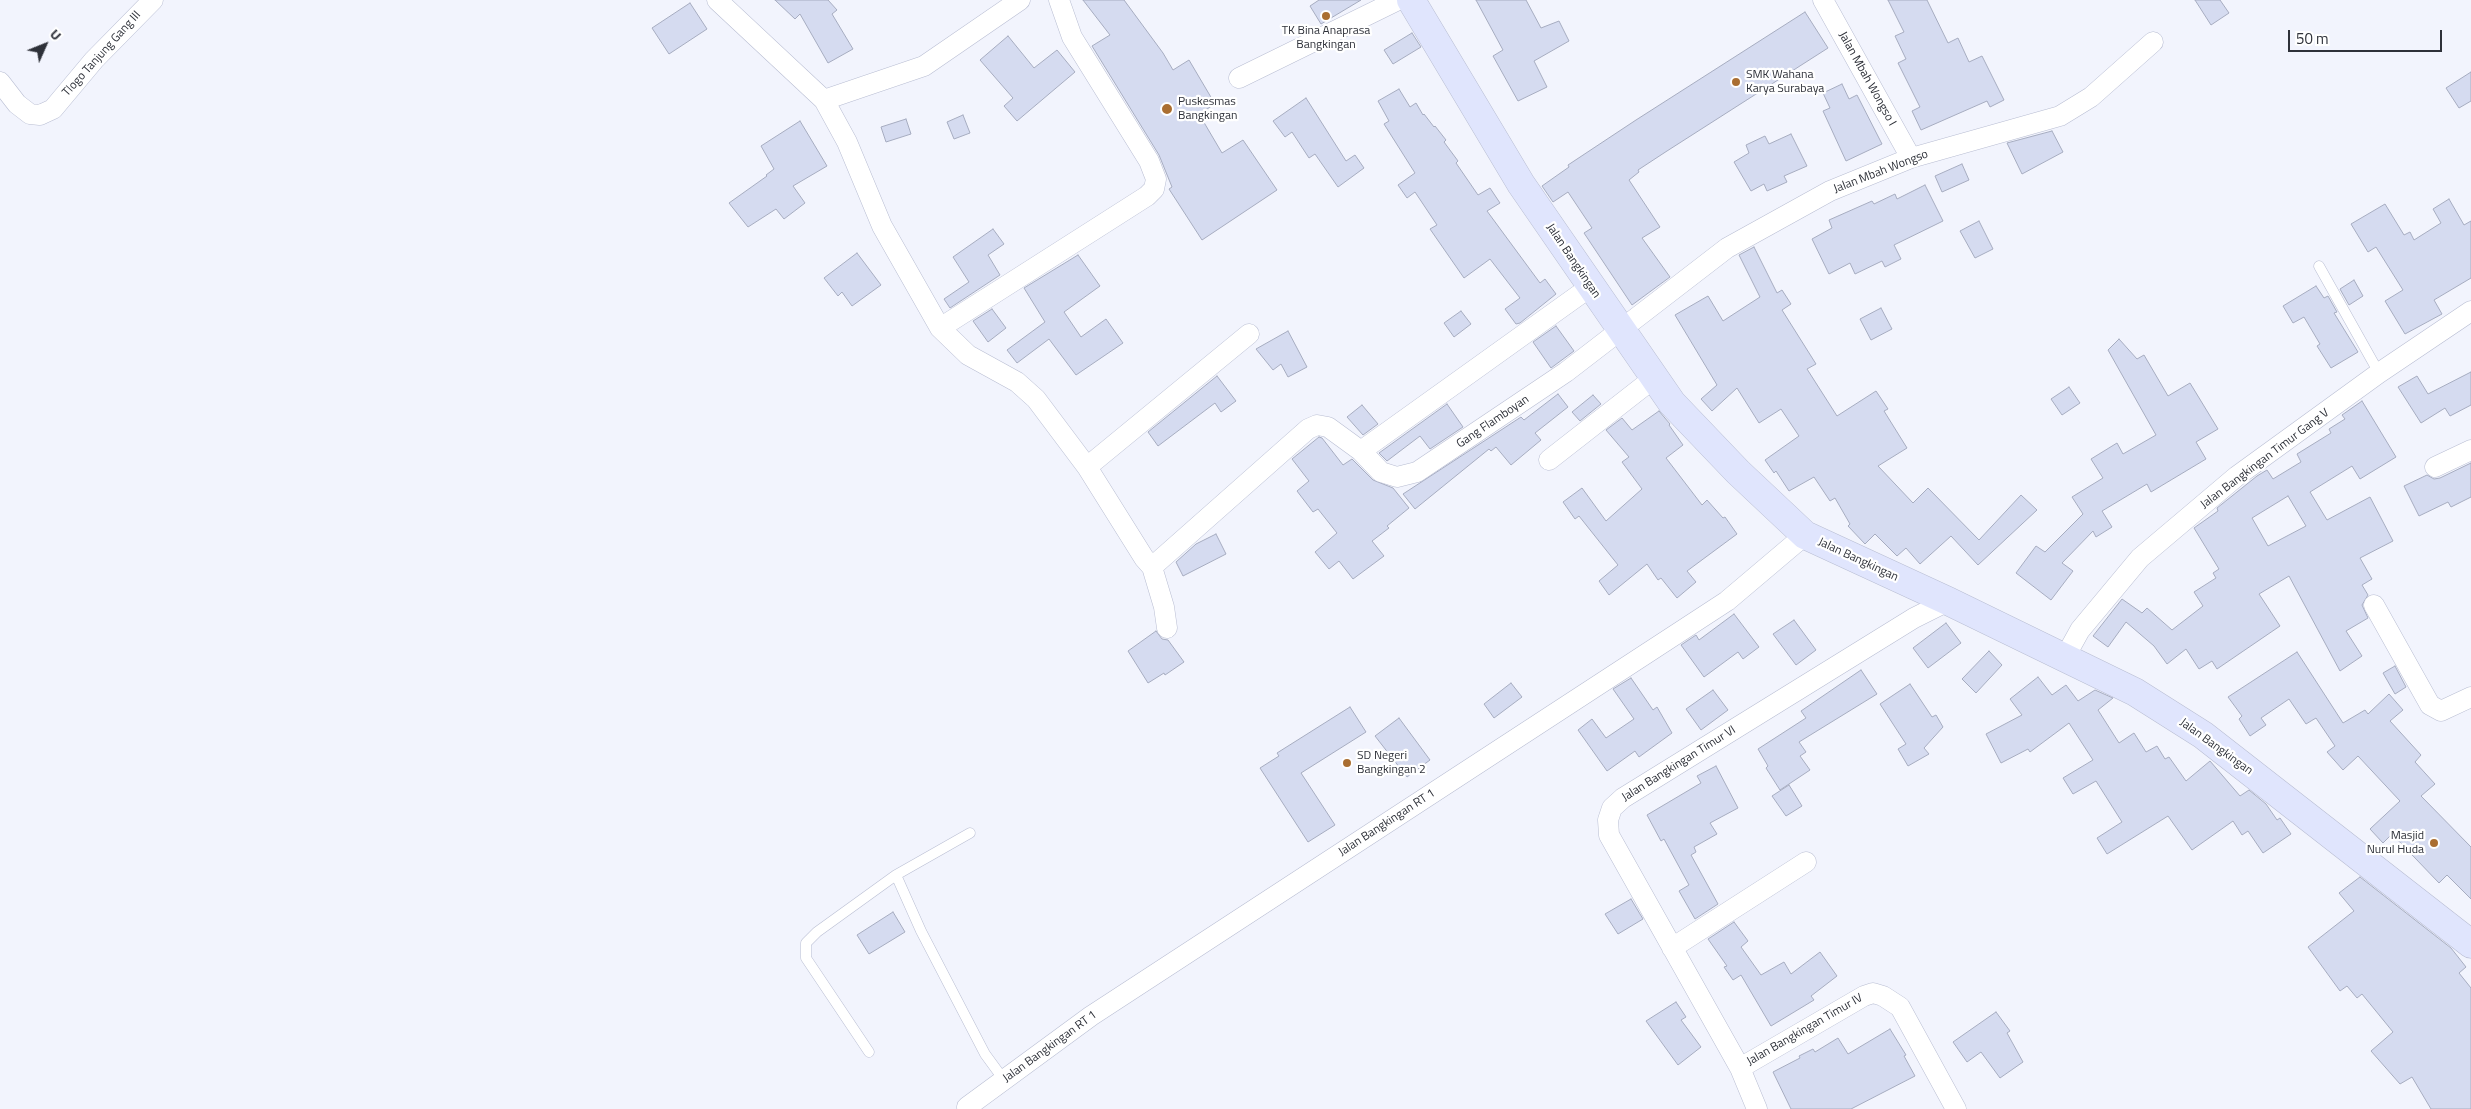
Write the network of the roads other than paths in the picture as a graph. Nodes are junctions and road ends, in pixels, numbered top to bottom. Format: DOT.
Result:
graph roads {
  1 [pos="153,0"];
  2 [pos="717,0"];
  3 [pos="1020,0"];
  4 [pos="1059,0"];
  5 [pos="1398,0"];
  6 [pos="1411,0"];
  7 [pos="1823,0"];
  8 [pos="2153,42"];
  9 [pos="1238,78"];
  10 [pos="0,82"];
  11 [pos="824,100"];
  12 [pos="1911,158"];
  13 [pos="2318,266"];
  14 [pos="1590,287"];
  15 [pos="2470,313"];
  16 [pos="940,328"];
  17 [pos="1621,332"];
  18 [pos="1249,334"];
  19 [pos="2378,373"];
  20 [pos="1654,378"];
  21 [pos="2471,450"];
  22 [pos="1362,451"];
  23 [pos="1549,460"];
  24 [pos="1088,467"];
  25 [pos="2435,467"];
  26 [pos="1805,535"];
  27 [pos="1152,567"];
  28 [pos="1948,601"];
  29 [pos="2374,605"];
  30 [pos="1167,628"];
  31 [pos="2065,657"];
  32 [pos="2471,697"];
  33 [pos="970,832"];
  34 [pos="1806,862"];
  35 [pos="896,875"];
  36 [pos="2471,944"];
  37 [pos="1672,948"];
  38 [pos="869,1052"];
  39 [pos="1740,1068"];
  40 [pos="1004,1080"];
  41 [pos="967,1107"];
  42 [pos="1757,1109"];
  43 [pos="1956,1109"];
  1 -- 10 [label="street, Tlogo Tanjung Gang III"];
  2 -- 11 [label="street"];
  3 -- 11 [label="street"];
  4 -- 16 [label="street"];
  5 -- 9 [label="street"];
  6 -- 14 [label="street, Jalan Bangkingan"];
  7 -- 12 [label="street, Jalan Mbah Wongso I"];
  8 -- 12 [label="street, Jalan Mbah Wongso"];
  11 -- 16 [label="street"];
  12 -- 17 [label="street, Jalan Mbah Wongso"];
  13 -- 19 [label="lane"];
  14 -- 17 [label="street, Jalan Bangkingan"];
  14 -- 22 [label="street"];
  15 -- 19 [label="street, Jalan Bangkingan Timur Gang V"];
  16 -- 24 [label="street"];
  17 -- 20 [label="street, Jalan Bangkingan"];
  17 -- 22 [label="street, Gang Flamboyan"];
  18 -- 24 [label="street"];
  19 -- 31 [label="street, Jalan Bangkingan Timur Gang V"];
  20 -- 23 [label="street"];
  20 -- 26 [label="street, Jalan Bangkingan"];
  21 -- 25 [label="street"];
  22 -- 27 [label="street, Gang Flamboyan"];
  24 -- 27 [label="street"];
  26 -- 28 [label="street, Jalan Bangkingan"];
  26 -- 40 [label="street, Jalan Bangkingan RT 1"];
  27 -- 30 [label="street"];
  28 -- 31 [label="street, Jalan Bangkingan"];
  28 -- 37 [label="street, Jalan Bangkingan Timur VI"];
  29 -- 32 [label="street"];
  31 -- 36 [label="street, Jalan Bangkingan"];
  33 -- 35 [label="lane"];
  34 -- 37 [label="street"];
  35 -- 38 [label="lane"];
  35 -- 40 [label="lane"];
  37 -- 39 [label="street, Jalan Bangkingan Timur VI"];
  39 -- 42 [label="street, Jalan Bangkingan Timur VI"];
  39 -- 43 [label="street, Jalan Bangkingan Timur IV"];
  40 -- 41 [label="street, Jalan Bangkingan RT 1"];
}
